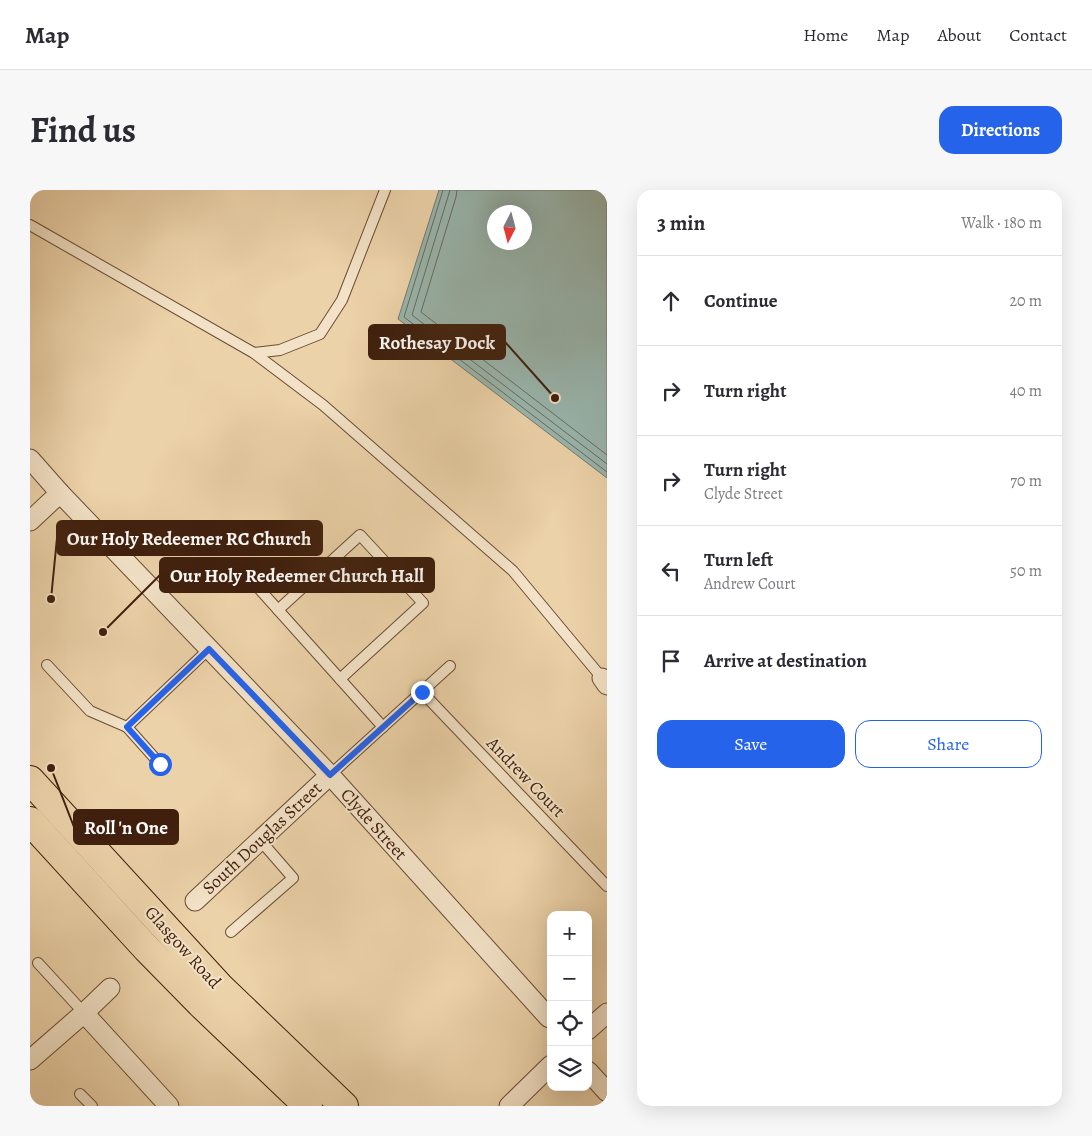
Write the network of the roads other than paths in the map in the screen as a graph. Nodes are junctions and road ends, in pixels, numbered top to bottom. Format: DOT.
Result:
graph roads {
  1 [pos="386,190"];
  2 [pos="30,225"];
  3 [pos="254,353"];
  4 [pos="30,459"];
  5 [pos="60,493"];
  6 [pos="30,521"];
  7 [pos="254,583"];
  8 [pos="278,610"];
  9 [pos="209,649"];
  10 [pos="47,665"];
  11 [pos="450,666"];
  12 [pos="340,679"];
  13 [pos="605,681"];
  14 [pos="422,692"];
  15 [pos="127,727"];
  16 [pos="383,727"];
  17 [pos="160,764"];
  18 [pos="330,775"];
  19 [pos="30,780"];
  20 [pos="30,821"];
  21 [pos="260,840"];
  22 [pos="607,886"];
  23 [pos="195,901"];
  24 [pos="231,932"];
  25 [pos="38,963"];
  26 [pos="110,988"];
  27 [pos="84,1013"];
  28 [pos="607,1013"];
  29 [pos="547,1015"];
  30 [pos="592,1026"];
  31 [pos="30,1060"];
  32 [pos="547,1069"];
  33 [pos="592,1075"];
  34 [pos="607,1092"];
  35 [pos="80,1094"];
  36 [pos="92,1106"];
  37 [pos="169,1106"];
  38 [pos="308,1106"];
  39 [pos="344,1106"];
  40 [pos="509,1106"];
  1 -- 3 [label="lane"];
  2 -- 3 [label="lane"];
  3 -- 13 [label="lane"];
  4 -- 5 [label="street, Clyde Street"];
  5 -- 6 [label="street"];
  5 -- 9 [label="street, Clyde Street"];
  7 -- 8 [label="lane"];
  8 -- 12 [label="lane"];
  8 -- 12 [label="lane"];
  9 -- 15 [label="lane"];
  9 -- 18 [label="street, Clyde Street"];
  10 -- 15 [label="lane"];
  11 -- 14 [label="lane"];
  12 -- 16 [label="lane"];
  14 -- 16 [label="lane"];
  14 -- 22 [label="lane, Andrew Court"];
  15 -- 17 [label="lane"];
  16 -- 18 [label="lane"];
  18 -- 21 [label="street, South Douglas Street"];
  18 -- 29 [label="street, Clyde Street"];
  19 -- 39 [label="main road, Glasgow Road"];
  20 -- 38 [label="main road, Glasgow Road"];
  21 -- 23 [label="street, South Douglas Street"];
  21 -- 24 [label="lane"];
  25 -- 27 [label="lane"];
  26 -- 27 [label="street"];
  27 -- 31 [label="street"];
  27 -- 37 [label="street"];
  28 -- 30 [label="street"];
  32 -- 40 [label="street"];
  33 -- 34 [label="street"];
  35 -- 36 [label="lane"];
}
